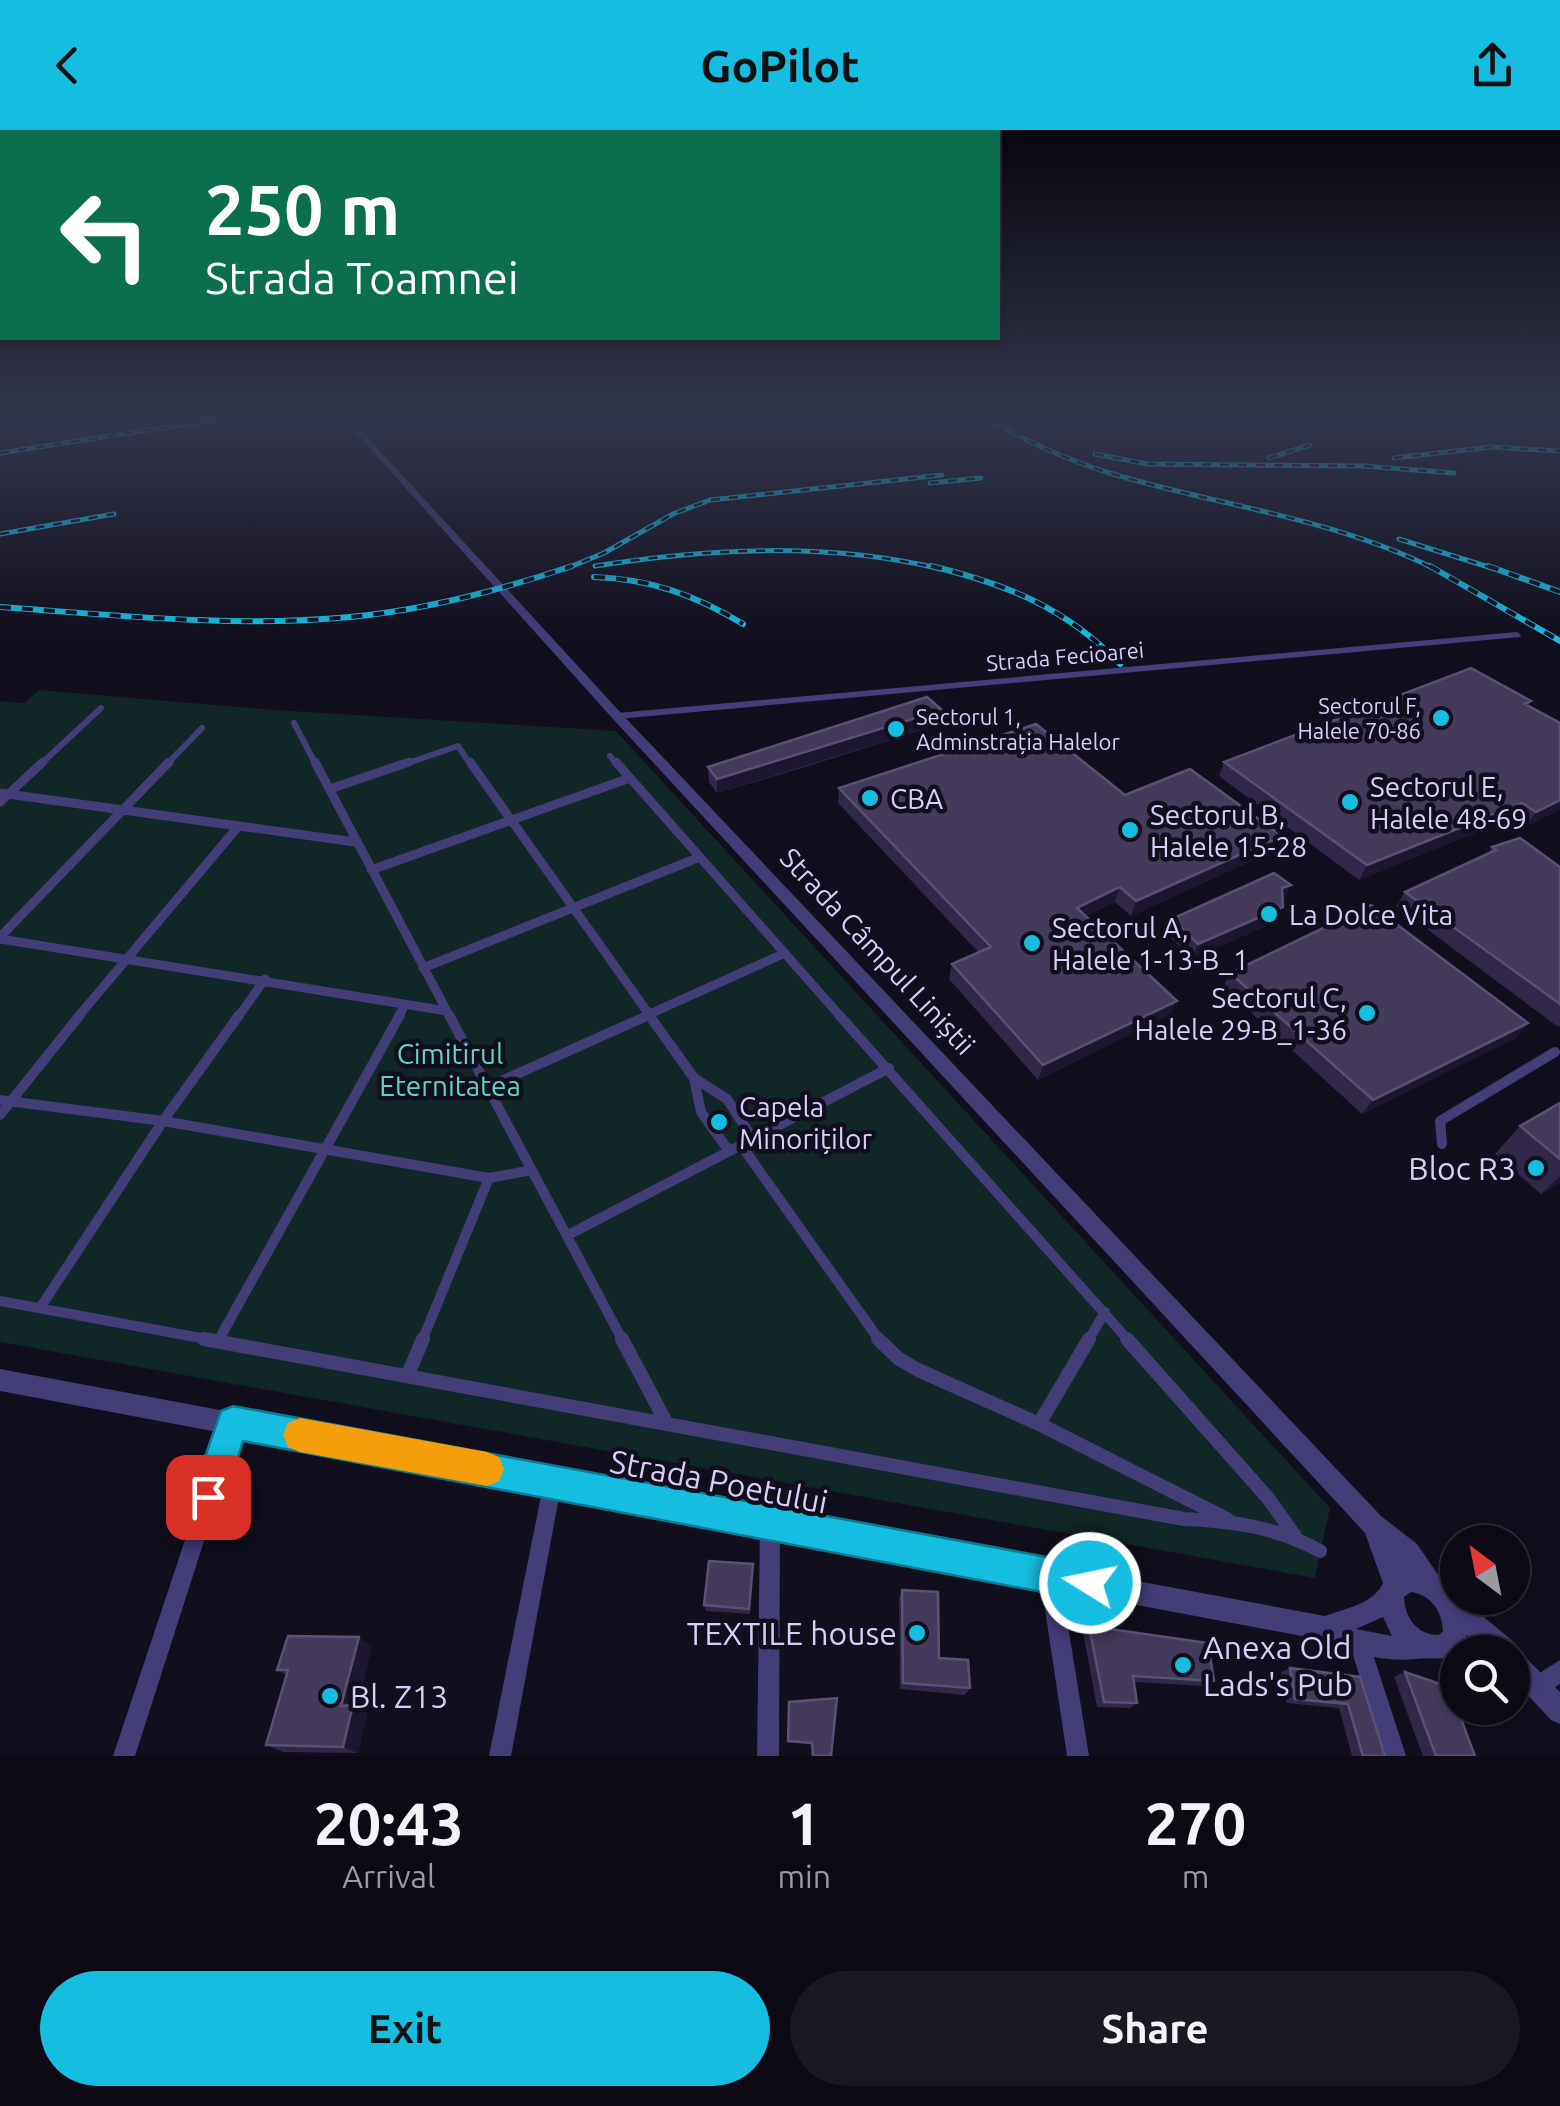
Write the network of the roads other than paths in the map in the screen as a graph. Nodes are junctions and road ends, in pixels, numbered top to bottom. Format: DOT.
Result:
graph roads {
  1 [pos="413,491"];
  2 [pos="1517,635"];
  3 [pos="101,708"];
  4 [pos="617,716"];
  5 [pos="294,724"];
  6 [pos="202,728"];
  7 [pos="610,756"];
  8 [pos="630,778"];
  9 [pos="330,788"];
  10 [pos="4,794"];
  11 [pos="0,802"];
  12 [pos="119,811"];
  13 [pos="511,822"];
  14 [pos="236,829"];
  15 [pos="355,842"];
  16 [pos="700,857"];
  17 [pos="371,870"];
  18 [pos="574,909"];
  19 [pos="0,938"];
  20 [pos="785,953"];
  21 [pos="126,958"];
  22 [pos="423,968"];
  23 [pos="264,980"];
  24 [pos="406,1005"];
  25 [pos="448,1012"];
  26 [pos="651,1015"];
  27 [pos="1555,1052"];
  28 [pos="889,1068"];
  29 [pos="694,1078"];
  30 [pos="488,1088"];
  31 [pos="6,1101"];
  32 [pos="0,1115"];
  33 [pos="162,1122"];
  34 [pos="1442,1144"];
  35 [pos="741,1145"];
  36 [pos="327,1148"];
  37 [pos="532,1170"];
  38 [pos="489,1178"];
  39 [pos="568,1235"];
  40 [pos="0,1301"];
  41 [pos="40,1308"];
  42 [pos="1104,1312"];
  43 [pos="218,1341"];
  44 [pos="408,1374"];
  45 [pos="0,1380"];
  46 [pos="233,1423"];
  47 [pos="667,1424"];
  48 [pos="1039,1424"];
  49 [pos="552,1481"];
  50 [pos="1229,1520"];
  51 [pos="1373,1524"];
  52 [pos="770,1526"];
  53 [pos="1295,1536"];
  54 [pos="1320,1551"];
  55 [pos="1050,1576"];
  56 [pos="1393,1591"];
  57 [pos="1440,1594"];
  58 [pos="1452,1615"];
  59 [pos="1464,1615"];
  60 [pos="1325,1628"];
  61 [pos="1487,1635"];
  62 [pos="1358,1642"];
  63 [pos="1439,1650"];
  64 [pos="1536,1677"];
  65 [pos="1560,1712"];
  66 [pos="124,1756"];
  67 [pos="500,1756"];
  68 [pos="768,1756"];
  69 [pos="1078,1756"];
  70 [pos="1395,1756"];
  1 -- 4 [label="street, Strada Câmpul Liniștii"];
  2 -- 4 [label="street, Strada Fecioarei"];
  3 -- 10 [label="street"];
  4 -- 51 [label="street, Strada Câmpul Liniștii"];
  5 -- 9 [label="street"];
  6 -- 12 [label="street"];
  7 -- 8 [label="street"];
  8 -- 13 [label="street"];
  8 -- 16 [label="street"];
  9 -- 13 [label="street"];
  9 -- 15 [label="street"];
  10 -- 11 [label="street"];
  10 -- 12 [label="street"];
  12 -- 14 [label="street"];
  12 -- 19 [label="street"];
  13 -- 17 [label="street"];
  13 -- 18 [label="street"];
  14 -- 15 [label="street"];
  14 -- 21 [label="street"];
  15 -- 17 [label="street"];
  16 -- 18 [label="street"];
  16 -- 20 [label="street"];
  17 -- 22 [label="street"];
  18 -- 22 [label="street"];
  18 -- 26 [label="street"];
  19 -- 21 [label="street"];
  20 -- 26 [label="street"];
  20 -- 28 [label="street"];
  21 -- 23 [label="street"];
  21 -- 31 [label="street"];
  22 -- 25 [label="street"];
  23 -- 24 [label="street"];
  23 -- 33 [label="street"];
  24 -- 25 [label="street"];
  24 -- 36 [label="street"];
  25 -- 30 [label="street"];
  26 -- 29 [label="street"];
  26 -- 30 [label="street"];
  27 -- 34 [label="street"];
  28 -- 35 [label="street"];
  28 -- 42 [label="street"];
  29 -- 35 [label="street"];
  29 -- 35 [label="street"];
  30 -- 37 [label="street"];
  31 -- 32 [label="street"];
  31 -- 33 [label="street"];
  33 -- 36 [label="street"];
  33 -- 41 [label="street"];
  35 -- 39 [label="street"];
  35 -- 48 [label="street"];
  36 -- 38 [label="street"];
  36 -- 43 [label="street"];
  37 -- 38 [label="street"];
  37 -- 39 [label="street"];
  38 -- 44 [label="street"];
  39 -- 47 [label="street"];
  40 -- 41 [label="street"];
  41 -- 43 [label="street"];
  42 -- 48 [label="street"];
  42 -- 53 [label="street"];
  43 -- 44 [label="street"];
  44 -- 47 [label="street"];
  45 -- 46 [label="street, Strada Poetului"];
  46 -- 49 [label="street, Strada Poetului"];
  46 -- 66 [label="street"];
  47 -- 50 [label="street"];
  48 -- 50 [label="street"];
  49 -- 52 [label="street, Strada Poetului"];
  49 -- 67 [label="street"];
  50 -- 53 [label="street"];
  51 -- 56 [label="street, Strada Câmpul Liniștii"];
  51 -- 57 [label="street, Strada Câmpul Liniștii"];
  52 -- 55 [label="street, Strada Poetului"];
  52 -- 68 [label="street"];
  53 -- 54 [label="street"];
  55 -- 60 [label="street, Strada Poetului"];
  55 -- 69 [label="street"];
  56 -- 57 [label="street"];
  56 -- 60 [label="street"];
  56 -- 63 [label="street, Strada Câmpul Liniștii"];
  58 -- 63 [label="street"];
  59 -- 61 [label="street, Strada Câmpul Liniștii"];
  60 -- 62 [label="street, Strada Poetului"];
  62 -- 63 [label="street, Strada Poetului"];
  62 -- 70 [label="street"];
  64 -- 65 [label="street"];
}
